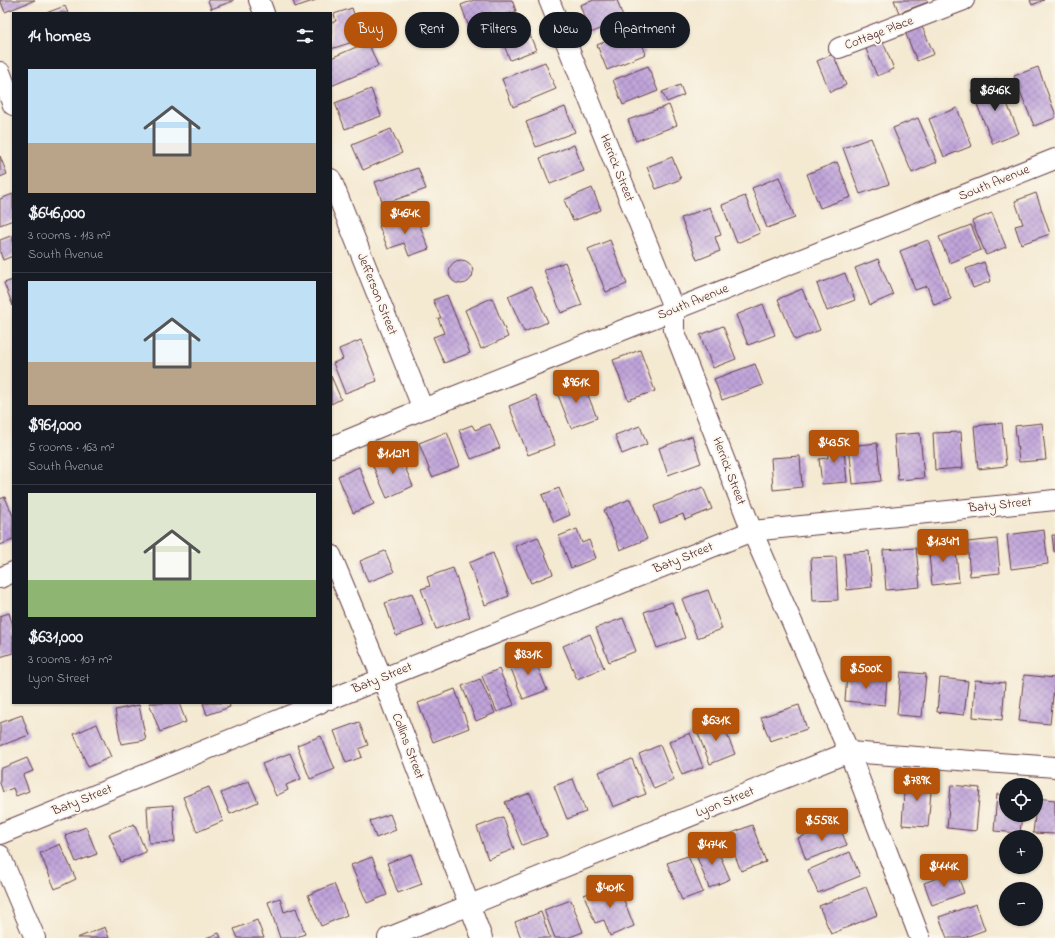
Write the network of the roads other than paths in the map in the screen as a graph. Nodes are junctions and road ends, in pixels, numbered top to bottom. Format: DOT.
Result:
graph roads {
  1 [pos="259,0"];
  2 [pos="549,0"];
  3 [pos="964,0"];
  4 [pos="264,12"];
  5 [pos="839,48"];
  6 [pos="0,72"];
  7 [pos="12,102"];
  8 [pos="1055,159"];
  9 [pos="332,181"];
  10 [pos="674,310"];
  11 [pos="424,409"];
  12 [pos="332,447"];
  13 [pos="1055,500"];
  14 [pos="752,531"];
  15 [pos="332,557"];
  16 [pos="12,572"];
  17 [pos="0,578"];
  18 [pos="382,678"];
  19 [pos="332,699"];
  20 [pos="318,704"];
  21 [pos="849,752"];
  22 [pos="1055,767"];
  23 [pos="0,834"];
  24 [pos="0,855"];
  25 [pos="469,905"];
  26 [pos="35,938"];
  27 [pos="388,938"];
  28 [pos="482,938"];
  29 [pos="920,938"];
  1 -- 4 [label="street"];
  2 -- 10 [label="street, Herrick Street"];
  3 -- 5 [label="street, Cottage Place"];
  6 -- 7 [label="street"];
  8 -- 10 [label="street, South Avenue"];
  9 -- 11 [label="street, Jefferson Street"];
  10 -- 11 [label="street, South Avenue"];
  10 -- 14 [label="street, Herrick Street"];
  11 -- 12 [label="street, South Avenue"];
  13 -- 14 [label="street, Baty Street"];
  14 -- 18 [label="street, Baty Street"];
  14 -- 21 [label="street, Herrick Street"];
  15 -- 18 [label="street, Collins Street"];
  16 -- 17 [label="street"];
  18 -- 19 [label="street, Baty Street"];
  18 -- 25 [label="street, Collins Street"];
  20 -- 23 [label="street, Baty Street"];
  21 -- 22 [label="street, Lyon Street"];
  21 -- 25 [label="street, Lyon Street"];
  21 -- 29 [label="street, Herrick Street"];
  24 -- 26 [label="street"];
  25 -- 27 [label="street, Lyon Street"];
  25 -- 28 [label="street, Collins Street"];
}
